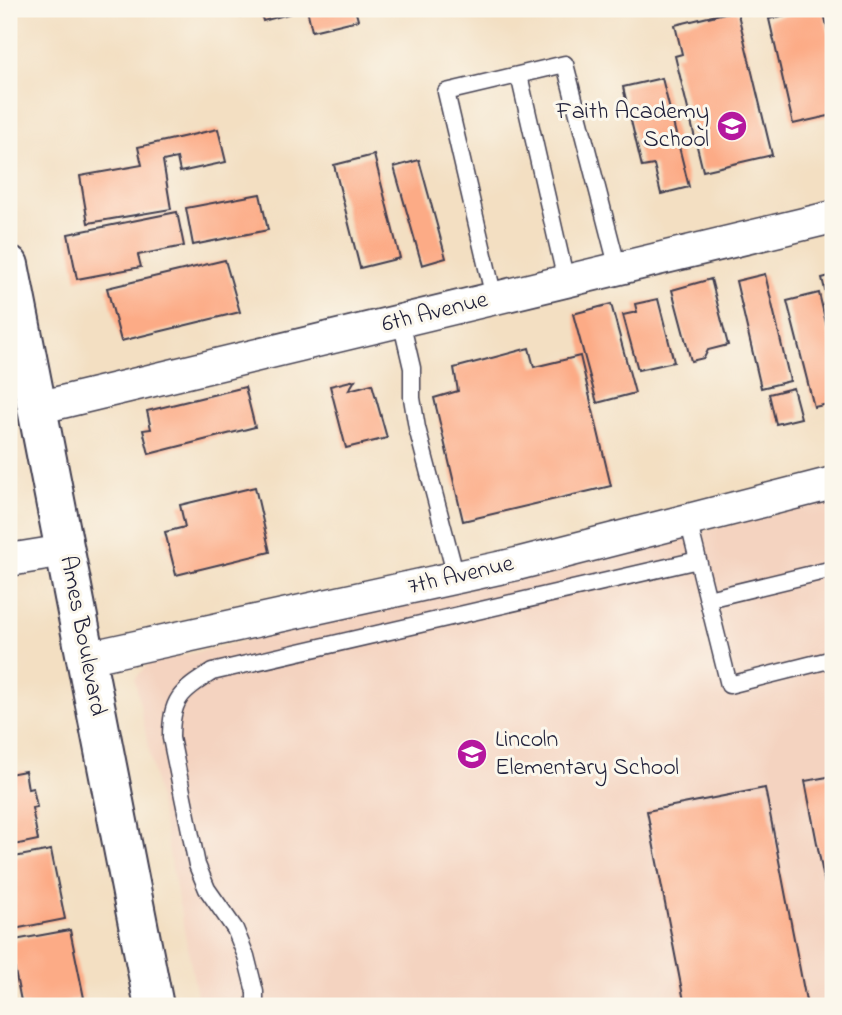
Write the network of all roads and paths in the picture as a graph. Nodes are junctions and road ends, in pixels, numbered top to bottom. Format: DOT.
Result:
graph roads {
  1 [pos="519,75"];
  2 [pos="833,217"];
  3 [pos="9,265"];
  4 [pos="618,269"];
  5 [pos="566,281"];
  6 [pos="494,298"];
  7 [pos="401,321"];
  8 [pos="37,408"];
  9 [pos="833,483"];
  10 [pos="688,520"];
  11 [pos="65,551"];
  12 [pos="9,560"];
  13 [pos="698,560"];
  14 [pos="833,569"];
  15 [pos="456,577"];
  16 [pos="708,599"];
  17 [pos="86,658"];
  18 [pos="833,659"];
  19 [pos="154,1006"];
  20 [pos="255,1006"];
  1 -- 4 [label="lane"];
  1 -- 5 [label="lane"];
  1 -- 6 [label="lane"];
  2 -- 4 [label="street, 6th Avenue"];
  3 -- 8 [label="street, Ames Boulevard"];
  4 -- 5 [label="street, 6th Avenue"];
  5 -- 6 [label="street, 6th Avenue"];
  6 -- 7 [label="street, 6th Avenue"];
  7 -- 8 [label="street, 6th Avenue"];
  7 -- 15 [label="lane"];
  8 -- 11 [label="street, Ames Boulevard"];
  9 -- 10 [label="street, 7th Avenue"];
  10 -- 13 [label="lane"];
  10 -- 15 [label="street, 7th Avenue"];
  11 -- 12 [label="street"];
  11 -- 17 [label="street, Ames Boulevard"];
  13 -- 16 [label="lane"];
  13 -- 20 [label="lane"];
  14 -- 16 [label="lane"];
  15 -- 17 [label="street, 7th Avenue"];
  16 -- 18 [label="lane"];
  17 -- 19 [label="street, Ames Boulevard"];
}
